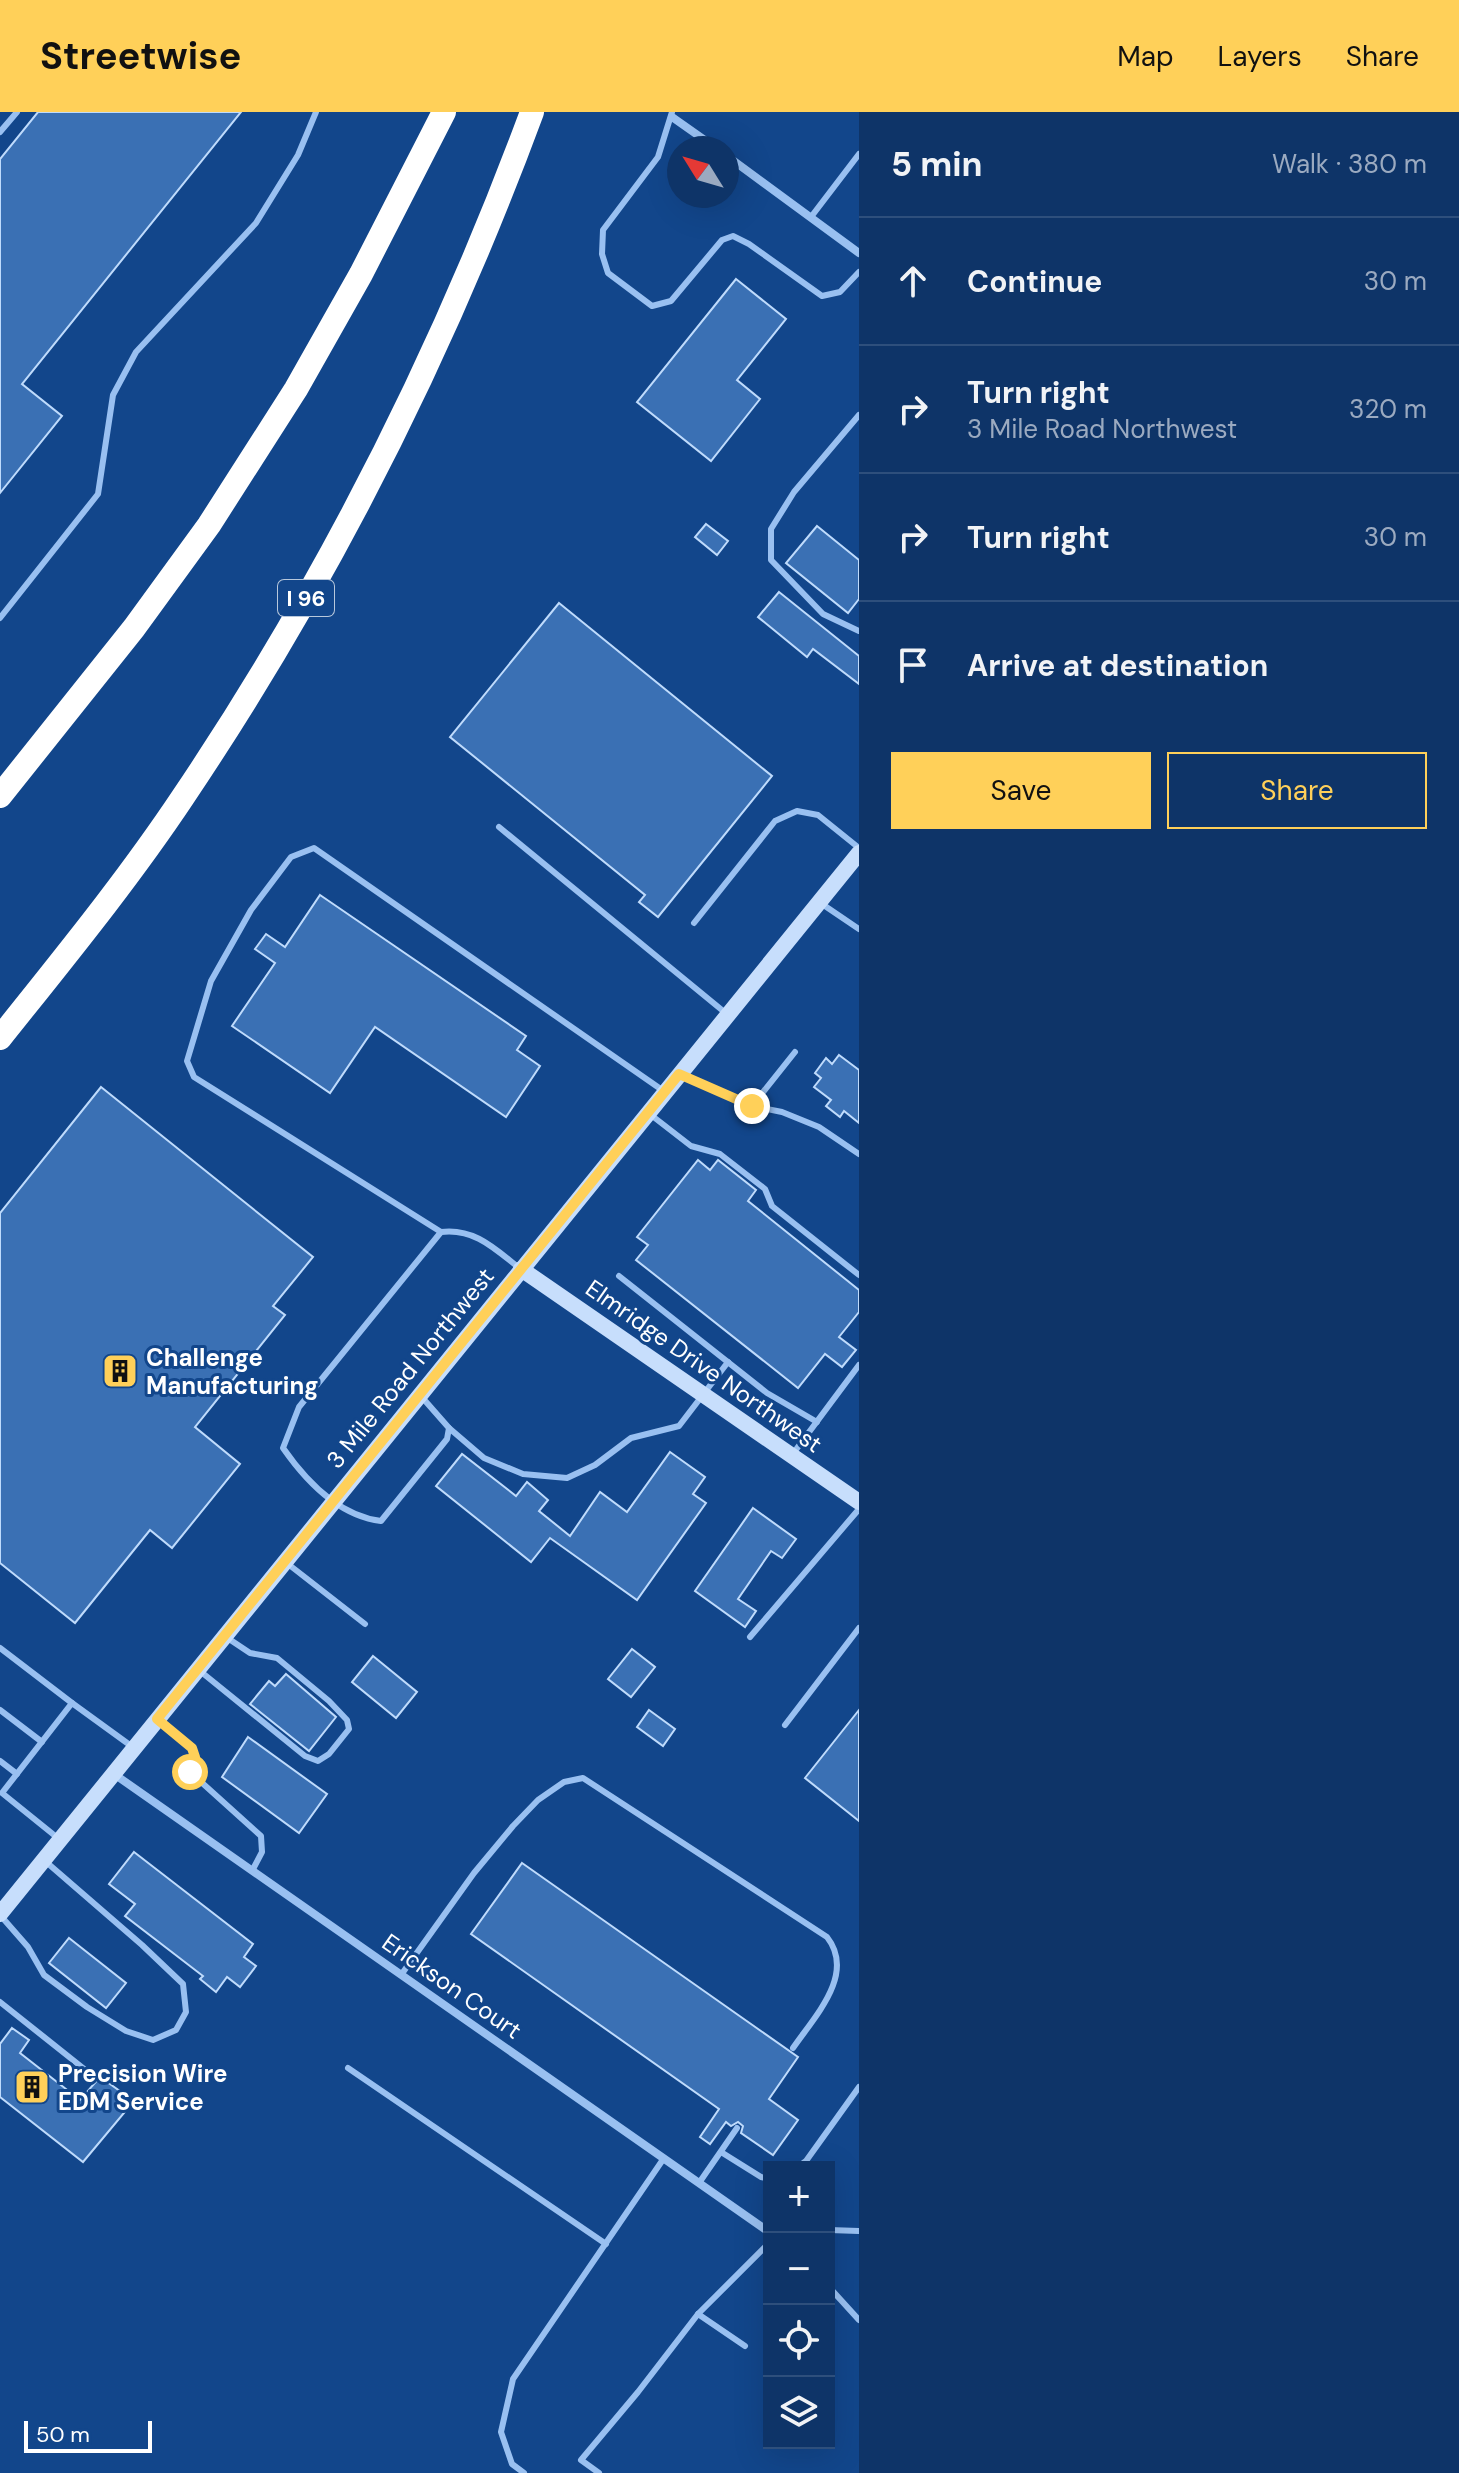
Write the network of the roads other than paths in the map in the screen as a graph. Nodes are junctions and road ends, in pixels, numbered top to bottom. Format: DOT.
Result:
graph roads {
  1 [pos="17,112"];
  2 [pos="316,112"];
  3 [pos="444,112"];
  4 [pos="532,112"];
  5 [pos="672,114"];
  6 [pos="0,132"];
  7 [pos="700,136"];
  8 [pos="859,154"];
  9 [pos="739,165"];
  10 [pos="811,217"];
  11 [pos="859,253"];
  12 [pos="859,272"];
  13 [pos="859,415"];
  14 [pos="0,618"];
  15 [pos="859,631"];
  16 [pos="0,796"];
  17 [pos="499,827"];
  18 [pos="859,851"];
  19 [pos="819,902"];
  20 [pos="694,923"];
  21 [pos="859,929"];
  22 [pos="728,1015"];
  23 [pos="0,1038"];
  24 [pos="795,1052"];
  25 [pos="679,1074"];
  26 [pos="665,1092"];
  27 [pos="752,1106"];
  28 [pos="648,1113"];
  29 [pos="859,1154"];
  30 [pos="441,1232"];
  31 [pos="521,1269"];
  32 [pos="859,1275"];
  33 [pos="619,1276"];
  34 [pos="728,1362"];
  35 [pos="859,1365"];
  36 [pos="702,1394"];
  37 [pos="420,1395"];
  38 [pos="817,1422"];
  39 [pos="449,1428"];
  40 [pos="791,1456"];
  41 [pos="333,1502"];
  42 [pos="859,1502"];
  43 [pos="859,1509"];
  44 [pos="285,1561"];
  45 [pos="365,1624"];
  46 [pos="859,1628"];
  47 [pos="224,1636"];
  48 [pos="750,1637"];
  49 [pos="0,1648"];
  50 [pos="198,1669"];
  51 [pos="72,1703"];
  52 [pos="0,1710"];
  53 [pos="157,1719"];
  54 [pos="785,1725"];
  55 [pos="42,1742"];
  56 [pos="134,1748"];
  57 [pos="0,1761"];
  58 [pos="17,1774"];
  59 [pos="113,1774"];
  60 [pos="1,1794"];
  61 [pos="60,1840"];
  62 [pos="43,1860"];
  63 [pos="252,1871"];
  64 [pos="0,1915"];
  65 [pos="401,1975"];
  66 [pos="0,2002"];
  67 [pos="793,2048"];
  68 [pos="348,2068"];
  69 [pos="88,2072"];
  70 [pos="859,2087"];
  71 [pos="737,2128"];
  72 [pos="721,2152"];
  73 [pos="664,2158"];
  74 [pos="806,2161"];
  75 [pos="763,2178"];
  76 [pos="699,2183"];
  77 [pos="763,2228"];
  78 [pos="835,2230"];
  79 [pos="859,2231"];
  80 [pos="606,2244"];
  81 [pos="763,2249"];
  82 [pos="835,2294"];
  83 [pos="698,2314"];
  84 [pos="859,2320"];
  85 [pos="745,2346"];
  86 [pos="524,2473"];
  87 [pos="599,2473"];
  1 -- 6 [label="lane"];
  2 -- 14 [label="lane"];
  3 -- 16 [label="highway"];
  4 -- 23 [label="highway, I 96"];
  5 -- 7 [label="street"];
  5 -- 12 [label="lane"];
  8 -- 10 [label="lane"];
  9 -- 10 [label="street"];
  10 -- 11 [label="street"];
  13 -- 15 [label="lane"];
  17 -- 22 [label="lane"];
  18 -- 19 [label="main road, 3 Mile Road Northwest"];
  18 -- 20 [label="lane"];
  19 -- 21 [label="lane"];
  19 -- 22 [label="main road, 3 Mile Road Northwest"];
  22 -- 25 [label="main road, 3 Mile Road Northwest"];
  24 -- 27 [label="lane"];
  25 -- 26 [label="main road, 3 Mile Road Northwest"];
  25 -- 27 [label="lane"];
  26 -- 28 [label="main road, 3 Mile Road Northwest"];
  26 -- 30 [label="lane"];
  27 -- 29 [label="lane"];
  28 -- 31 [label="main road, 3 Mile Road Northwest"];
  28 -- 32 [label="lane"];
  30 -- 31 [label="lane"];
  30 -- 41 [label="lane"];
  31 -- 36 [label="main road, Elmridge Drive Northwest"];
  31 -- 37 [label="main road, 3 Mile Road Northwest"];
  33 -- 34 [label="lane"];
  34 -- 36 [label="lane"];
  34 -- 38 [label="lane"];
  35 -- 38 [label="lane"];
  36 -- 39 [label="lane"];
  36 -- 40 [label="main road, Elmridge Drive Northwest"];
  37 -- 39 [label="lane"];
  37 -- 41 [label="main road, 3 Mile Road Northwest"];
  38 -- 40 [label="lane"];
  39 -- 41 [label="lane"];
  40 -- 42 [label="main road, Elmridge Drive Northwest"];
  41 -- 44 [label="main road, 3 Mile Road Northwest"];
  43 -- 48 [label="lane"];
  44 -- 45 [label="lane"];
  44 -- 47 [label="main road, 3 Mile Road Northwest"];
  46 -- 54 [label="lane"];
  47 -- 50 [label="main road, 3 Mile Road Northwest"];
  47 -- 50 [label="lane"];
  49 -- 51 [label="lane"];
  50 -- 53 [label="main road, 3 Mile Road Northwest"];
  51 -- 55 [label="lane"];
  51 -- 56 [label="lane"];
  52 -- 55 [label="lane"];
  53 -- 56 [label="main road, 3 Mile Road Northwest"];
  53 -- 63 [label="lane"];
  55 -- 58 [label="lane"];
  56 -- 59 [label="main road, 3 Mile Road Northwest"];
  57 -- 58 [label="lane"];
  58 -- 60 [label="lane"];
  59 -- 61 [label="main road, 3 Mile Road Northwest"];
  59 -- 63 [label="street, Erickson Court"];
  60 -- 61 [label="lane"];
  61 -- 62 [label="main road, 3 Mile Road Northwest"];
  62 -- 64 [label="main road, 3 Mile Road Northwest"];
  62 -- 64 [label="lane"];
  63 -- 65 [label="street, Erickson Court"];
  65 -- 67 [label="lane"];
  65 -- 73 [label="street, Erickson Court"];
  66 -- 69 [label="lane"];
  68 -- 80 [label="lane"];
  70 -- 74 [label="lane"];
  71 -- 72 [label="lane"];
  72 -- 75 [label="lane"];
  72 -- 76 [label="lane"];
  73 -- 76 [label="street, Erickson Court"];
  73 -- 80 [label="lane"];
  76 -- 77 [label="street, Erickson Court"];
  78 -- 79 [label="lane"];
  80 -- 86 [label="lane"];
  81 -- 83 [label="lane"];
  82 -- 84 [label="lane"];
  83 -- 85 [label="lane"];
  83 -- 87 [label="lane"];
}
